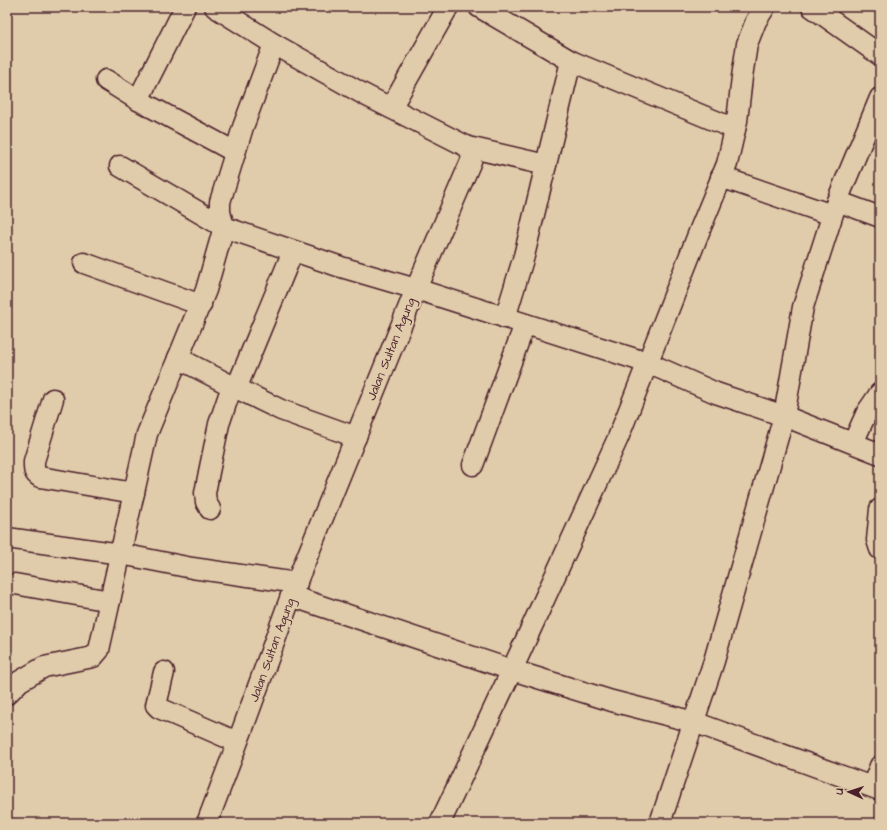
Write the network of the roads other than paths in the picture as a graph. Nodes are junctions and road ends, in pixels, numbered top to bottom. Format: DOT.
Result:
graph roads {
  1 [pos="186,7"];
  2 [pos="215,7"];
  3 [pos="479,7"];
  4 [pos="765,7"];
  5 [pos="812,7"];
  6 [pos="440,9"];
  7 [pos="274,44"];
  8 [pos="880,55"];
  9 [pos="571,61"];
  10 [pos="106,80"];
  11 [pos="880,98"];
  12 [pos="138,100"];
  13 [pos="391,108"];
  14 [pos="735,129"];
  15 [pos="468,147"];
  16 [pos="235,152"];
  17 [pos="546,165"];
  18 [pos="120,166"];
  19 [pos="721,177"];
  20 [pos="834,208"];
  21 [pos="880,217"];
  22 [pos="224,227"];
  23 [pos="294,251"];
  24 [pos="84,263"];
  25 [pos="416,289"];
  26 [pos="200,305"];
  27 [pos="505,318"];
  28 [pos="525,324"];
  29 [pos="178,358"];
  30 [pos="648,363"];
  31 [pos="234,387"];
  32 [pos="880,393"];
  33 [pos="53,399"];
  34 [pos="784,416"];
  35 [pos="356,437"];
  36 [pos="853,443"];
  37 [pos="880,454"];
  38 [pos="473,465"];
  39 [pos="134,493"];
  40 [pos="210,509"];
  41 [pos="880,510"];
  42 [pos="7,538"];
  43 [pos="880,549"];
  44 [pos="121,554"];
  45 [pos="15,584"];
  46 [pos="294,590"];
  47 [pos="110,601"];
  48 [pos="512,670"];
  49 [pos="164,672"];
  50 [pos="7,694"];
  51 [pos="694,722"];
  52 [pos="237,742"];
  53 [pos="880,766"];
  54 [pos="876,789"];
  55 [pos="207,823"];
  56 [pos="440,823"];
  57 [pos="660,823"];
  1 -- 12 [label="street"];
  2 -- 7 [label="street"];
  3 -- 9 [label="street"];
  4 -- 14 [label="street"];
  5 -- 8 [label="street"];
  6 -- 13 [label="street"];
  7 -- 13 [label="street"];
  7 -- 16 [label="street"];
  9 -- 14 [label="street"];
  9 -- 17 [label="street"];
  10 -- 12 [label="street"];
  11 -- 20 [label="street"];
  12 -- 16 [label="street"];
  13 -- 15 [label="street"];
  14 -- 19 [label="street"];
  15 -- 17 [label="street"];
  15 -- 25 [label="street, Jalan Sultan Agung"];
  16 -- 22 [label="street"];
  17 -- 27 [label="street"];
  18 -- 22 [label="street"];
  19 -- 20 [label="street"];
  19 -- 30 [label="street"];
  20 -- 21 [label="street"];
  20 -- 34 [label="street"];
  22 -- 23 [label="street"];
  22 -- 26 [label="street"];
  23 -- 25 [label="street"];
  23 -- 31 [label="street"];
  24 -- 26 [label="street"];
  25 -- 27 [label="street"];
  25 -- 35 [label="street, Jalan Sultan Agung"];
  26 -- 29 [label="street"];
  27 -- 28 [label="street"];
  28 -- 30 [label="street"];
  28 -- 38 [label="street"];
  29 -- 31 [label="street"];
  29 -- 39 [label="street"];
  30 -- 34 [label="street"];
  30 -- 48 [label="street"];
  31 -- 35 [label="street"];
  31 -- 40 [label="street"];
  32 -- 36 [label="street"];
  33 -- 39 [label="street"];
  34 -- 36 [label="street"];
  34 -- 51 [label="street"];
  35 -- 46 [label="street, Jalan Sultan Agung"];
  36 -- 37 [label="street"];
  39 -- 44 [label="street"];
  41 -- 43 [label="street"];
  42 -- 44 [label="street"];
  44 -- 46 [label="street"];
  44 -- 47 [label="street"];
  45 -- 47 [label="street"];
  46 -- 48 [label="street"];
  46 -- 52 [label="street, Jalan Sultan Agung"];
  47 -- 50 [label="street"];
  48 -- 51 [label="street"];
  48 -- 56 [label="street"];
  49 -- 52 [label="street"];
  51 -- 54 [label="street"];
  51 -- 57 [label="street"];
  52 -- 55 [label="street, Jalan Sultan Agung"];
  53 -- 54 [label="street"];
}
